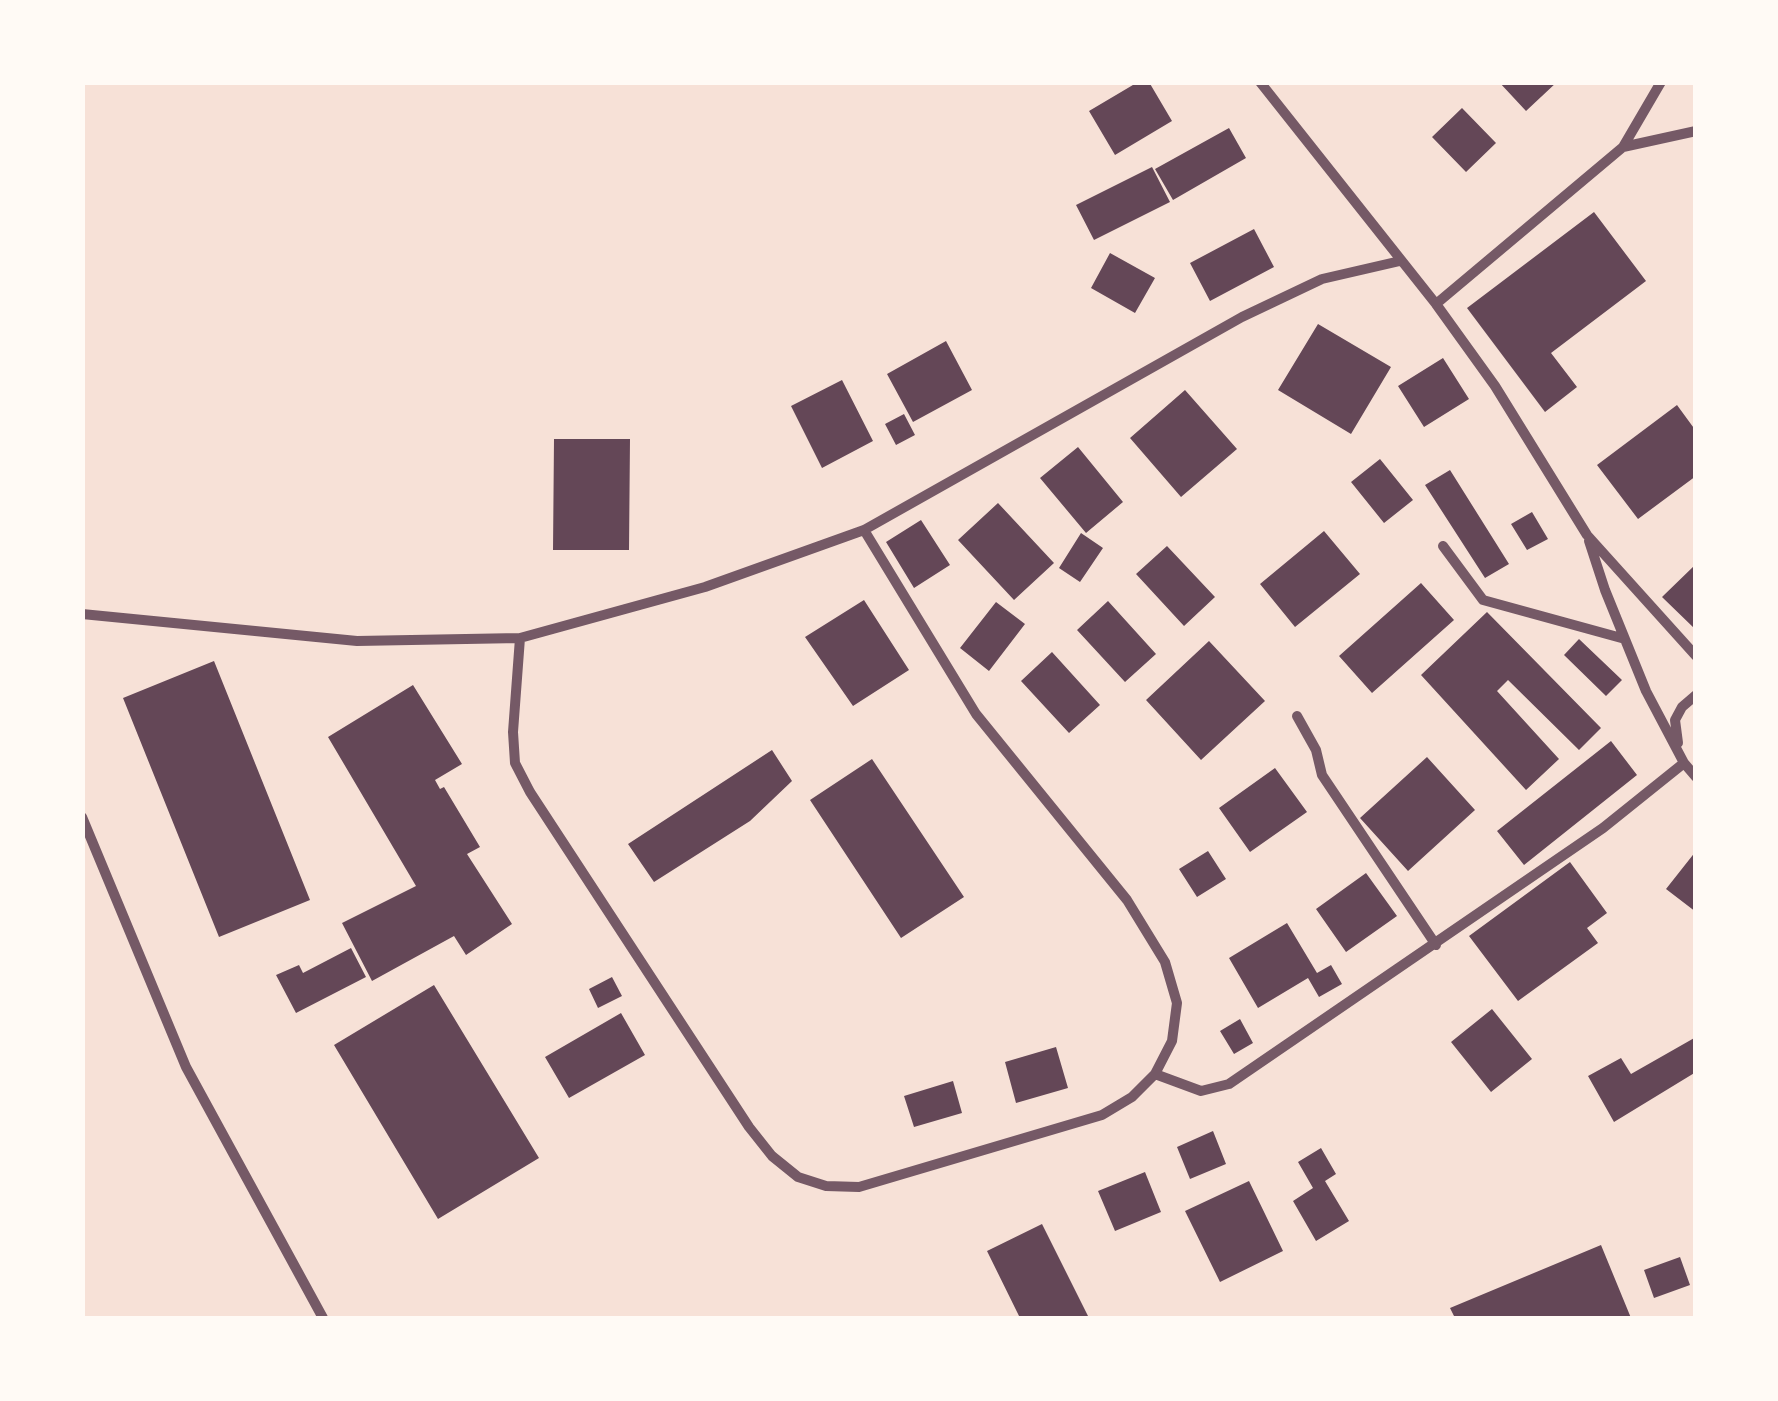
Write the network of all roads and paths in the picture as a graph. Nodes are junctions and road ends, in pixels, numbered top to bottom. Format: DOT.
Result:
graph roads {
  1 [pos="1260,82"];
  2 [pos="1661,82"];
  3 [pos="1696,130"];
  4 [pos="1623,146"];
  5 [pos="1400,262"];
  6 [pos="1436,304"];
  7 [pos="864,530"];
  8 [pos="1587,535"];
  9 [pos="1443,546"];
  10 [pos="82,614"];
  11 [pos="520,638"];
  12 [pos="1625,639"];
  13 [pos="1696,656"];
  14 [pos="1696,695"];
  15 [pos="1297,716"];
  16 [pos="1684,763"];
  17 [pos="1696,778"];
  18 [pos="82,818"];
  19 [pos="1436,945"];
  20 [pos="1156,1074"];
  21 [pos="323,1318"];
  1 -- 5 [label="street"];
  2 -- 4 [label="street"];
  3 -- 4 [label="street"];
  4 -- 6 [label="street"];
  5 -- 6 [label="street"];
  5 -- 7 [label="street"];
  6 -- 8 [label="street"];
  7 -- 11 [label="street"];
  7 -- 20 [label="street"];
  8 -- 12 [label="street"];
  8 -- 13 [label="street"];
  9 -- 12 [label="street"];
  10 -- 11 [label="street"];
  11 -- 20 [label="street"];
  12 -- 16 [label="street"];
  14 -- 16 [label="street"];
  15 -- 19 [label="street"];
  16 -- 17 [label="street"];
  16 -- 19 [label="street"];
  18 -- 21 [label="street"];
  19 -- 20 [label="street"];
}
